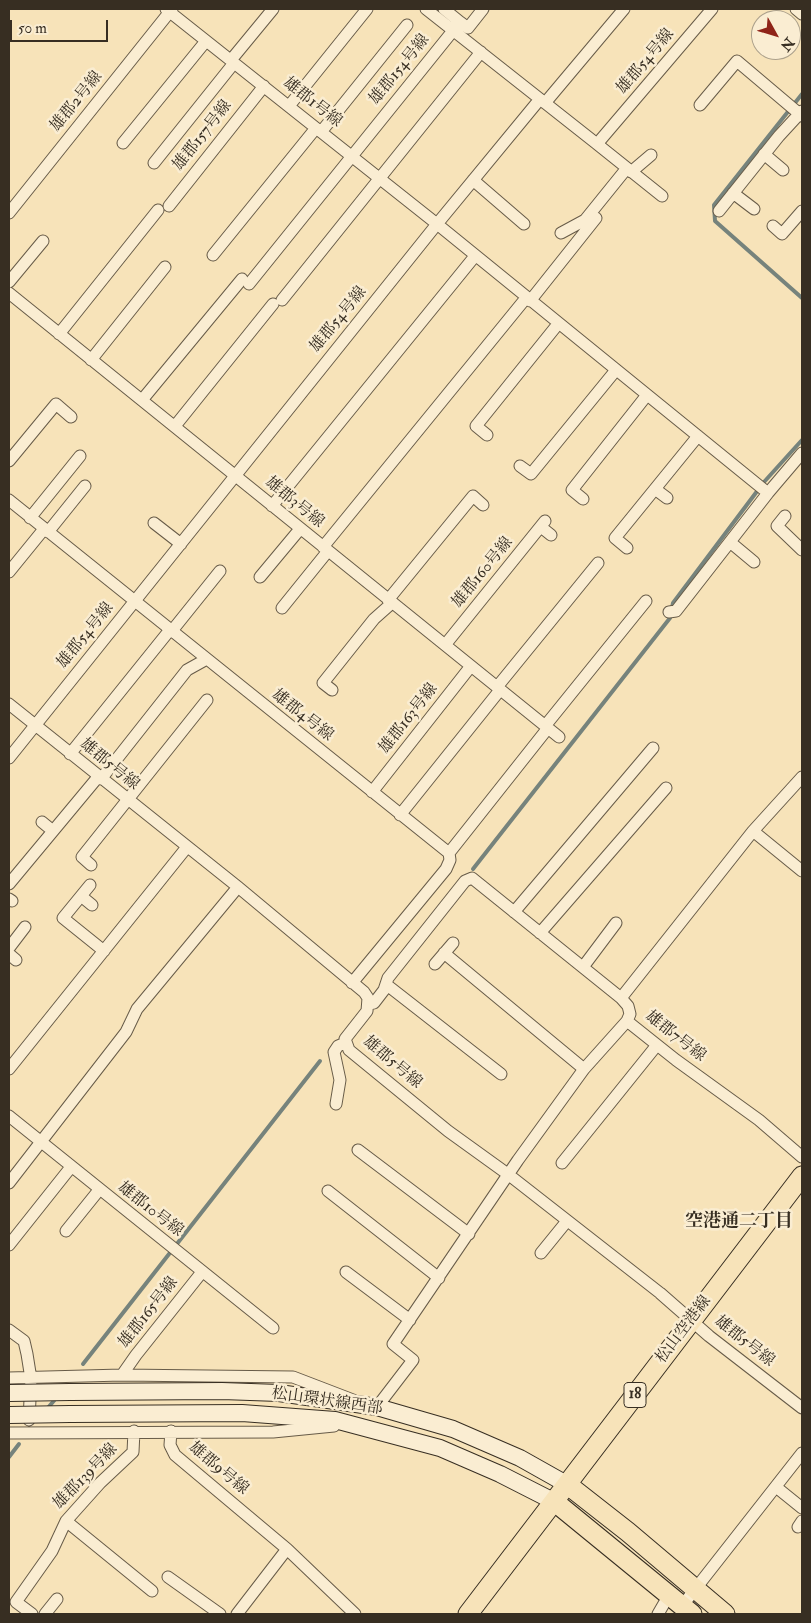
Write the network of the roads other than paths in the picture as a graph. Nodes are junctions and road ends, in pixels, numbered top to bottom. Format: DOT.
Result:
graph roads {
  1 [pos="273,9"];
  2 [pos="367,9"];
  3 [pos="426,9"];
  4 [pos="444,9"];
  5 [pos="483,9"];
  6 [pos="624,9"];
  7 [pos="712,9"];
  8 [pos="796,9"];
  9 [pos="169,10"];
  10 [pos="802,14"];
  11 [pos="407,25"];
  12 [pos="457,26"];
  13 [pos="206,41"];
  14 [pos="481,52"];
  15 [pos="233,62"];
  16 [pos="264,86"];
  17 [pos="543,101"];
  18 [pos="700,105"];
  19 [pos="289,106"];
  20 [pos="798,111"];
  21 [pos="318,130"];
  22 [pos="123,144"];
  23 [pos="597,144"];
  24 [pos="764,154"];
  25 [pos="651,155"];
  26 [pos="351,156"];
  27 [pos="154,163"];
  28 [pos="629,170"];
  29 [pos="784,170"];
  30 [pos="379,178"];
  31 [pos="473,180"];
  32 [pos="733,193"];
  33 [pos="662,196"];
  34 [pos="754,209"];
  35 [pos="719,211"];
  36 [pos="802,211"];
  37 [pos="9,213"];
  38 [pos="596,218"];
  39 [pos="437,224"];
  40 [pos="524,224"];
  41 [pos="773,226"];
  42 [pos="588,228"];
  43 [pos="561,234"];
  44 [pos="598,236"];
  45 [pos="43,241"];
  46 [pos="213,256"];
  47 [pos="475,256"];
  48 [pos="164,268"];
  49 [pos="9,282"];
  50 [pos="9,293"];
  51 [pos="528,299"];
  52 [pos="558,324"];
  53 [pos="59,334"];
  54 [pos="91,360"];
  55 [pos="388,363"];
  56 [pos="616,370"];
  57 [pos="398,371"];
  58 [pos="648,396"];
  59 [pos="142,400"];
  60 [pos="71,416"];
  61 [pos="175,426"];
  62 [pos="487,435"];
  63 [pos="698,436"];
  64 [pos="802,453"];
  65 [pos="80,456"];
  66 [pos="9,461"];
  67 [pos="520,466"];
  68 [pos="237,475"];
  69 [pos="85,486"];
  70 [pos="655,488"];
  71 [pos="764,490"];
  72 [pos="666,498"];
  73 [pos="582,499"];
  74 [pos="9,500"];
  75 [pos="484,504"];
  76 [pos="272,506"];
  77 [pos="785,516"];
  78 [pos="30,518"];
  79 [pos="154,523"];
  80 [pos="300,529"];
  81 [pos="46,530"];
  82 [pos="551,535"];
  83 [pos="437,540"];
  84 [pos="730,542"];
  85 [pos="181,544"];
  86 [pos="627,548"];
  87 [pos="325,549"];
  88 [pos="447,549"];
  89 [pos="802,550"];
  90 [pos="754,562"];
  91 [pos="598,563"];
  92 [pos="220,571"];
  93 [pos="9,572"];
  94 [pos="260,577"];
  95 [pos="390,601"];
  96 [pos="646,601"];
  97 [pos="134,603"];
  98 [pos="282,608"];
  99 [pos="672,612"];
  100 [pos="170,632"];
  101 [pos="445,645"];
  102 [pos="205,660"];
  103 [pos="471,666"];
  104 [pos="498,688"];
  105 [pos="332,690"];
  106 [pos="208,700"];
  107 [pos="9,704"];
  108 [pos="35,726"];
  109 [pos="547,727"];
  110 [pos="559,737"];
  111 [pos="654,748"];
  112 [pos="70,754"];
  113 [pos="9,758"];
  114 [pos="802,777"];
  115 [pos="100,778"];
  116 [pos="372,792"];
  117 [pos="665,794"];
  118 [pos="128,801"];
  119 [pos="400,815"];
  120 [pos="42,822"];
  121 [pos="53,831"];
  122 [pos="753,831"];
  123 [pos="187,847"];
  124 [pos="449,853"];
  125 [pos="91,865"];
  126 [pos="802,871"];
  127 [pos="9,884"];
  128 [pos="90,885"];
  129 [pos="238,887"];
  130 [pos="81,896"];
  131 [pos="92,905"];
  132 [pos="514,912"];
  133 [pos="616,923"];
  134 [pos="25,927"];
  135 [pos="540,933"];
  136 [pos="453,943"];
  137 [pos="9,948"];
  138 [pos="104,951"];
  139 [pos="444,953"];
  140 [pos="435,964"];
  141 [pos="583,967"];
  142 [pos="352,983"];
  143 [pos="387,985"];
  144 [pos="621,998"];
  145 [pos="369,1004"];
  146 [pos="627,1021"];
  147 [pos="345,1043"];
  148 [pos="656,1044"];
  149 [pos="9,1069"];
  150 [pos="584,1069"];
  151 [pos="501,1074"];
  152 [pos="336,1104"];
  153 [pos="9,1116"];
  154 [pos="40,1142"];
  155 [pos="358,1150"];
  156 [pos="802,1157"];
  157 [pos="562,1163"];
  158 [pos="71,1167"];
  159 [pos="509,1174"];
  160 [pos="802,1176"];
  161 [pos="9,1183"];
  162 [pos="99,1190"];
  163 [pos="328,1191"];
  164 [pos="567,1221"];
  165 [pos="66,1231"];
  166 [pos="468,1234"];
  167 [pos="9,1245"];
  168 [pos="541,1253"];
  169 [pos="202,1272"];
  170 [pos="346,1272"];
  171 [pos="439,1278"];
  172 [pos="691,1319"];
  173 [pos="410,1320"];
  174 [pos="273,1328"];
  175 [pos="9,1330"];
  176 [pos="122,1375"];
  177 [pos="9,1378"];
  178 [pos="31,1379"];
  179 [pos="9,1393"];
  180 [pos="370,1406"];
  181 [pos="802,1408"];
  182 [pos="9,1415"];
  183 [pos="366,1427"];
  184 [pos="134,1431"];
  185 [pos="171,1431"];
  186 [pos="9,1432"];
  187 [pos="29,1432"];
  188 [pos="802,1453"];
  189 [pos="568,1485"];
  190 [pos="776,1487"];
  191 [pos="555,1502"];
  192 [pos="802,1508"];
  193 [pos="66,1521"];
  194 [pos="286,1549"];
  195 [pos="168,1577"];
  196 [pos="696,1589"];
  197 [pos="152,1591"];
  198 [pos="13,1598"];
  199 [pos="57,1599"];
  200 [pos="681,1605"];
  201 [pos="32,1614"];
  202 [pos="45,1614"];
  203 [pos="220,1614"];
  204 [pos="237,1614"];
  205 [pos="355,1614"];
  206 [pos="468,1614"];
  207 [pos="658,1614"];
  208 [pos="725,1614"];
  1 -- 15 [label="street"];
  2 -- 19 [label="street"];
  3 -- 12 [label="street"];
  4 -- 12 [label="street"];
  5 -- 12 [label="street"];
  6 -- 17 [label="street, 雄郡54号線"];
  7 -- 23 [label="street, 雄郡54号線"];
  8 -- 10 [label="street"];
  9 -- 13 [label="street, 雄郡1号線"];
  9 -- 37 [label="street, 雄郡2号線"];
  11 -- 21 [label="street"];
  12 -- 14 [label="street"];
  12 -- 26 [label="street, 雄郡154号線"];
  13 -- 15 [label="street, 雄郡1号線"];
  13 -- 22 [label="street"];
  14 -- 17 [label="street"];
  14 -- 30 [label="street"];
  15 -- 16 [label="street, 雄郡1号線"];
  15 -- 27 [label="street"];
  16 -- 19 [label="street, 雄郡1号線"];
  16 -- 53 [label="street, 雄郡157号線"];
  17 -- 23 [label="street"];
  17 -- 31 [label="street, 雄郡54号線"];
  18 -- 20 [label="street"];
  19 -- 21 [label="street, 雄郡1号線"];
  20 -- 24 [label="street"];
  21 -- 26 [label="street, 雄郡1号線"];
  21 -- 46 [label="street"];
  23 -- 28 [label="street"];
  24 -- 29 [label="street"];
  24 -- 32 [label="street"];
  25 -- 28 [label="street"];
  26 -- 30 [label="street, 雄郡1号線"];
  26 -- 59 [label="street, 雄郡154号線"];
  28 -- 33 [label="street"];
  28 -- 43 [label="street"];
  30 -- 39 [label="street, 雄郡1号線"];
  30 -- 61 [label="street"];
  31 -- 39 [label="street, 雄郡54号線"];
  31 -- 40 [label="street"];
  32 -- 34 [label="street"];
  32 -- 35 [label="street"];
  36 -- 41 [label="street"];
  38 -- 42 [label="street"];
  39 -- 47 [label="street, 雄郡1号線"];
  39 -- 68 [label="street, 雄郡54号線"];
  42 -- 44 [label="street"];
  42 -- 51 [label="street"];
  45 -- 49 [label="street"];
  47 -- 51 [label="street, 雄郡1号線"];
  47 -- 55 [label="street"];
  48 -- 54 [label="street"];
  50 -- 53 [label="street, 雄郡3号線"];
  51 -- 52 [label="street, 雄郡1号線"];
  51 -- 87 [label="street"];
  52 -- 56 [label="street, 雄郡1号線"];
  52 -- 62 [label="street"];
  53 -- 54 [label="street, 雄郡3号線"];
  54 -- 59 [label="street, 雄郡3号線"];
  55 -- 57 [label="street"];
  55 -- 76 [label="street"];
  56 -- 58 [label="street, 雄郡1号線"];
  56 -- 67 [label="street"];
  58 -- 63 [label="street, 雄郡1号線"];
  58 -- 73 [label="street"];
  59 -- 61 [label="street, 雄郡3号線"];
  60 -- 66 [label="street"];
  61 -- 68 [label="street, 雄郡3号線"];
  63 -- 70 [label="street"];
  63 -- 71 [label="street, 雄郡1号線"];
  64 -- 71 [label="street"];
  65 -- 78 [label="street"];
  68 -- 76 [label="street, 雄郡3号線"];
  68 -- 85 [label="street, 雄郡54号線"];
  69 -- 81 [label="street"];
  70 -- 72 [label="street"];
  70 -- 86 [label="street"];
  71 -- 84 [label="street"];
  74 -- 78 [label="street, 雄郡4号線"];
  75 -- 83 [label="street"];
  76 -- 80 [label="street, 雄郡3号線"];
  77 -- 89 [label="street"];
  78 -- 81 [label="street, 雄郡4号線"];
  79 -- 85 [label="street"];
  80 -- 87 [label="street, 雄郡3号線"];
  80 -- 94 [label="street"];
  81 -- 93 [label="street"];
  81 -- 97 [label="street, 雄郡4号線"];
  82 -- 101 [label="street, 雄郡160号線"];
  83 -- 88 [label="street"];
  83 -- 95 [label="street"];
  84 -- 90 [label="street"];
  84 -- 99 [label="street"];
  85 -- 97 [label="street, 雄郡54号線"];
  87 -- 95 [label="street, 雄郡3号線"];
  87 -- 98 [label="street"];
  91 -- 104 [label="street"];
  92 -- 100 [label="street"];
  95 -- 101 [label="street, 雄郡3号線"];
  95 -- 105 [label="street"];
  96 -- 109 [label="street"];
  97 -- 100 [label="street, 雄郡4号線"];
  97 -- 108 [label="street, 雄郡54号線"];
  100 -- 102 [label="street, 雄郡4号線"];
  100 -- 112 [label="street"];
  101 -- 103 [label="street, 雄郡3号線"];
  102 -- 115 [label="street"];
  102 -- 116 [label="street, 雄郡4号線"];
  103 -- 104 [label="street, 雄郡3号線"];
  103 -- 116 [label="street, 雄郡163号線"];
  104 -- 109 [label="street, 雄郡3号線"];
  104 -- 119 [label="street"];
  106 -- 118 [label="street"];
  107 -- 108 [label="street, 雄郡5号線"];
  108 -- 112 [label="street, 雄郡5号線"];
  108 -- 113 [label="street, 雄郡54号線"];
  109 -- 110 [label="street, 雄郡3号線"];
  109 -- 124 [label="street"];
  111 -- 132 [label="street"];
  112 -- 115 [label="street, 雄郡5号線"];
  114 -- 122 [label="street"];
  115 -- 118 [label="street, 雄郡5号線"];
  115 -- 121 [label="street"];
  116 -- 119 [label="street, 雄郡4号線"];
  117 -- 135 [label="street"];
  118 -- 123 [label="street, 雄郡5号線"];
  118 -- 125 [label="street"];
  119 -- 124 [label="street, 雄郡4号線"];
  120 -- 121 [label="street"];
  121 -- 127 [label="street"];
  122 -- 126 [label="street"];
  122 -- 144 [label="street"];
  123 -- 129 [label="street, 雄郡5号線"];
  123 -- 138 [label="street"];
  124 -- 142 [label="street"];
  128 -- 130 [label="street"];
  129 -- 142 [label="street, 雄郡5号線"];
  129 -- 154 [label="street"];
  130 -- 131 [label="street"];
  130 -- 138 [label="street"];
  132 -- 135 [label="street"];
  132 -- 143 [label="street"];
  133 -- 141 [label="street"];
  134 -- 137 [label="street"];
  135 -- 141 [label="street"];
  136 -- 139 [label="street"];
  138 -- 149 [label="street"];
  139 -- 140 [label="street"];
  139 -- 150 [label="street"];
  141 -- 144 [label="street"];
  142 -- 145 [label="street, 雄郡5号線"];
  143 -- 145 [label="street"];
  143 -- 151 [label="street"];
  144 -- 146 [label="street, 雄郡7号線"];
  145 -- 147 [label="street, 雄郡5号線"];
  146 -- 148 [label="street, 雄郡7号線"];
  146 -- 150 [label="street"];
  147 -- 152 [label="street"];
  147 -- 159 [label="street, 雄郡5号線"];
  148 -- 156 [label="street, 雄郡7号線"];
  148 -- 157 [label="street"];
  150 -- 159 [label="street"];
  153 -- 154 [label="street, 雄郡10号線"];
  154 -- 158 [label="street, 雄郡10号線"];
  154 -- 161 [label="street"];
  155 -- 166 [label="street"];
  158 -- 162 [label="street, 雄郡10号線"];
  158 -- 167 [label="street"];
  159 -- 164 [label="street, 雄郡5号線"];
  159 -- 166 [label="street"];
  160 -- 172 [label="main road, 松山空港線 / 18"];
  162 -- 165 [label="street"];
  162 -- 169 [label="street, 雄郡10号線"];
  163 -- 171 [label="street"];
  164 -- 168 [label="street"];
  164 -- 172 [label="street, 雄郡5号線"];
  166 -- 171 [label="street"];
  169 -- 174 [label="street, 雄郡10号線"];
  169 -- 176 [label="street, 雄郡165号線"];
  170 -- 173 [label="street"];
  171 -- 173 [label="street"];
  172 -- 181 [label="street, 雄郡5号線"];
  172 -- 189 [label="main road, 松山空港線 / 18"];
  173 -- 180 [label="street"];
  175 -- 178 [label="street"];
  176 -- 178 [label="street"];
  176 -- 180 [label="street"];
  177 -- 178 [label="street"];
  178 -- 187 [label="street"];
  179 -- 180 [label="street, 松山環状線西部, bridge"];
  180 -- 189 [label="street, 松山環状線西部"];
  182 -- 183 [label="street, 松山環状線西部, bridge"];
  183 -- 185 [label="street"];
  183 -- 191 [label="street, 松山環状線西部"];
  184 -- 185 [label="street"];
  184 -- 187 [label="street"];
  184 -- 193 [label="street, 雄郡139号線"];
  185 -- 194 [label="street, 雄郡9号線"];
  186 -- 187 [label="street"];
  188 -- 190 [label="street"];
  189 -- 191 [label="main road, 松山空港線 / 18"];
  189 -- 196 [label="main road"];
  190 -- 192 [label="street"];
  190 -- 196 [label="street"];
  191 -- 200 [label="main road"];
  191 -- 206 [label="main road, 松山空港線 / 18"];
  193 -- 197 [label="street"];
  193 -- 198 [label="street, 雄郡139号線"];
  194 -- 204 [label="street"];
  194 -- 205 [label="street, 雄郡9号線"];
  195 -- 203 [label="street"];
  196 -- 200 [label="street"];
  196 -- 208 [label="main road"];
  198 -- 201 [label="street, 雄郡139号線"];
  199 -- 202 [label="street"];
  200 -- 207 [label="street"];
}
